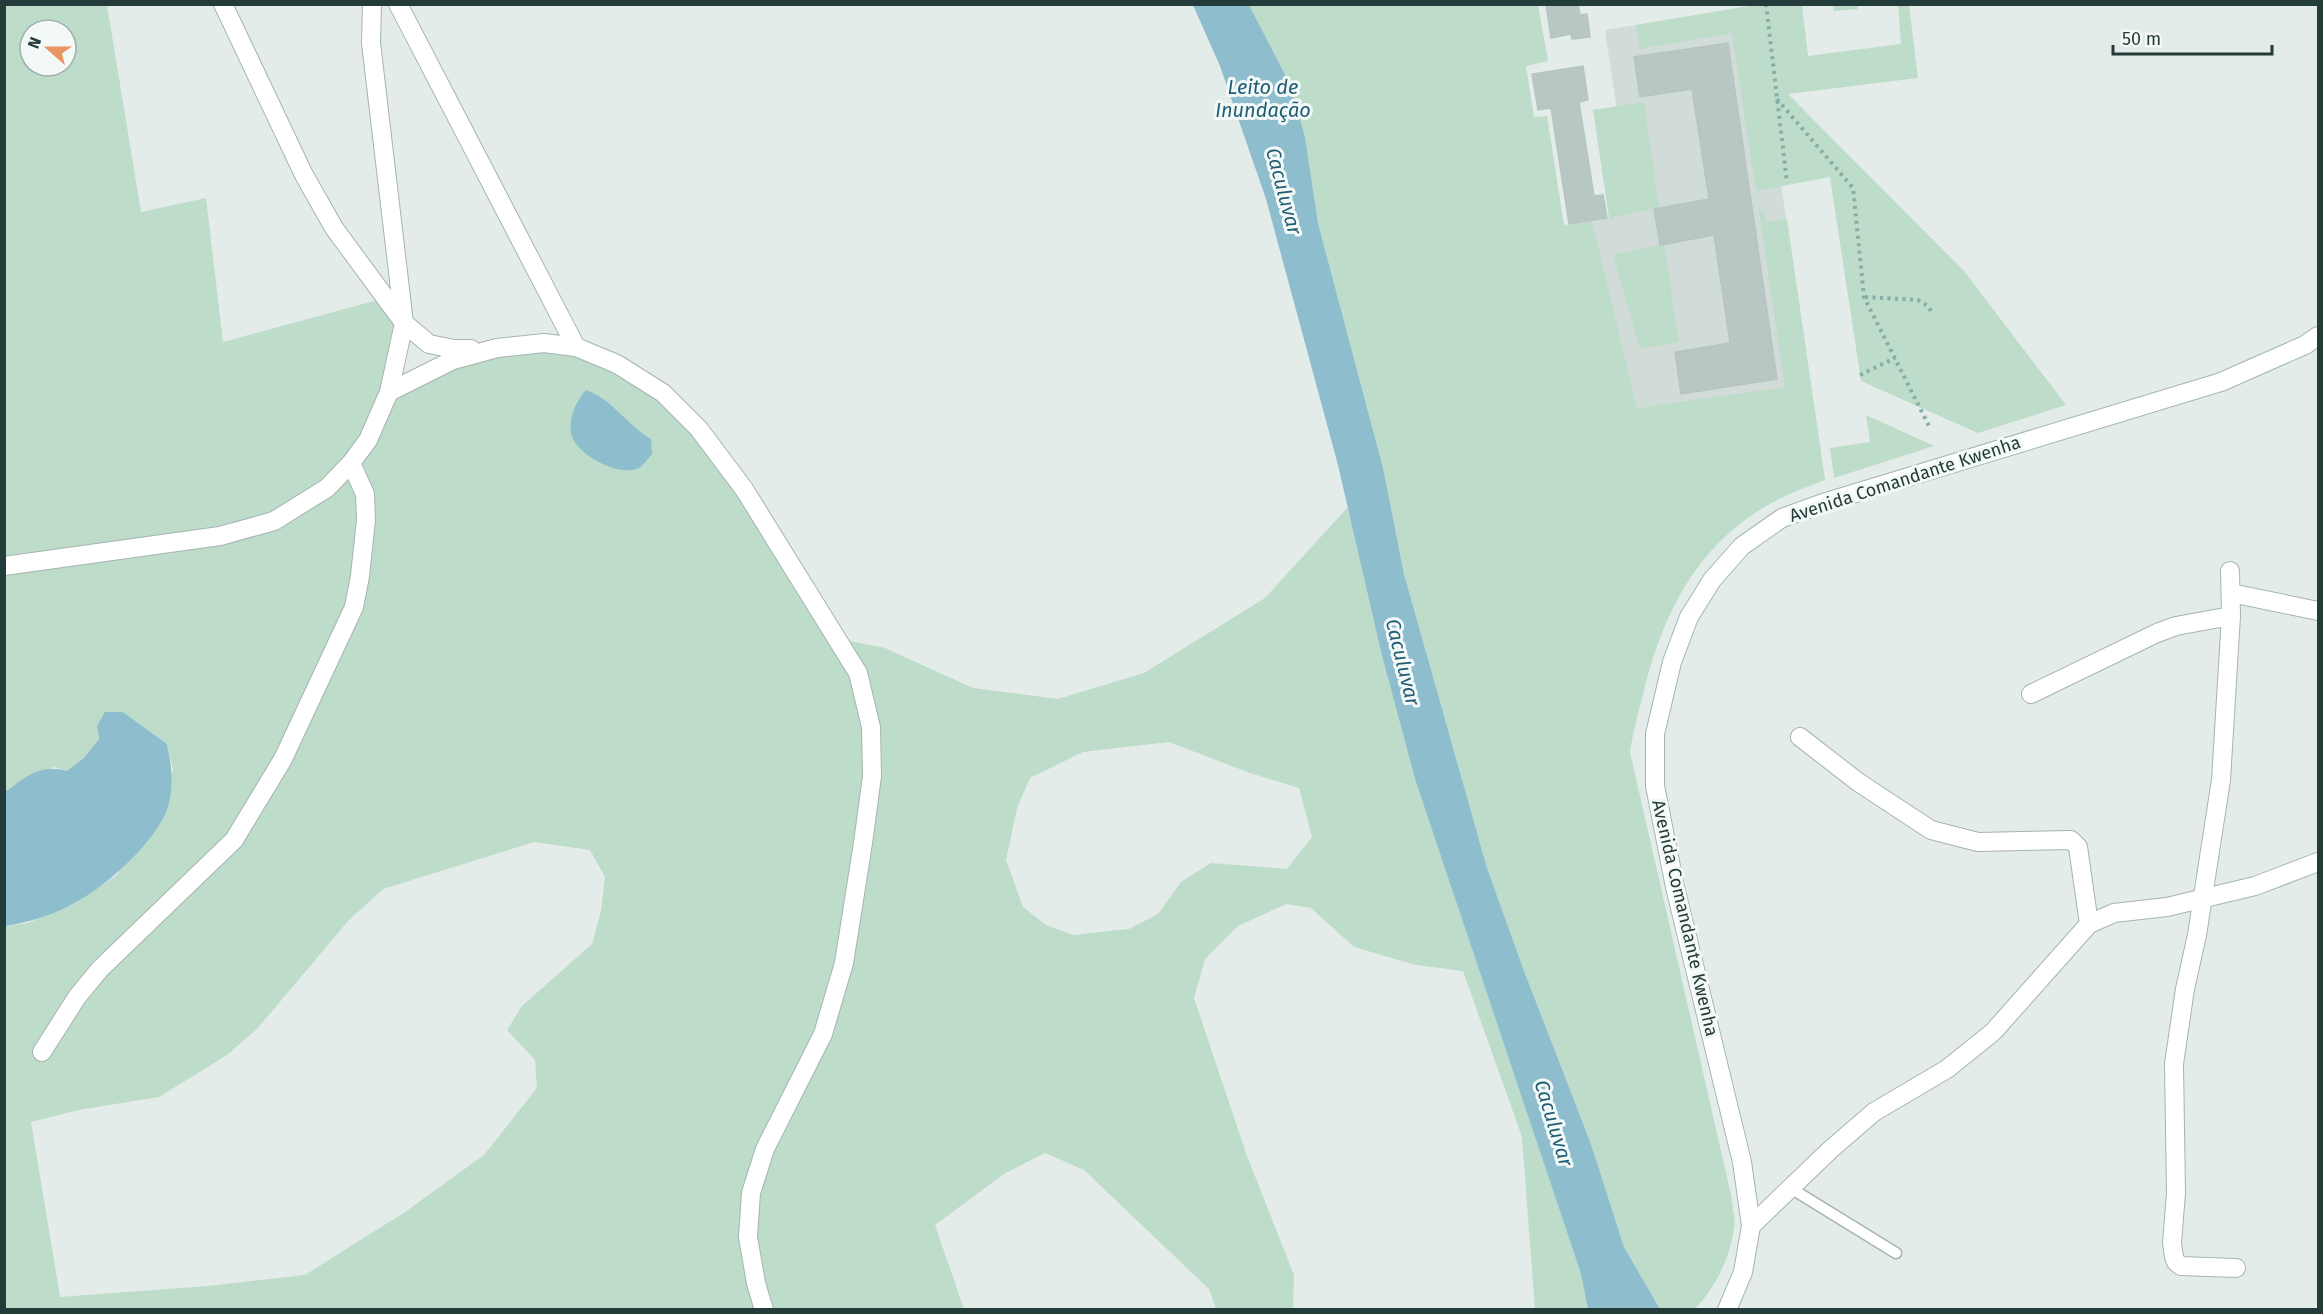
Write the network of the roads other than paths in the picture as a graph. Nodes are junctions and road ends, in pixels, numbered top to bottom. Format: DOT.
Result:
graph roads {
  1 [pos="223,4"];
  2 [pos="372,4"];
  3 [pos="398,4"];
  4 [pos="404,323"];
  5 [pos="2319,336"];
  6 [pos="576,347"];
  7 [pos="497,348"];
  8 [pos="389,392"];
  9 [pos="351,463"];
  10 [pos="4,566"];
  11 [pos="2230,571"];
  12 [pos="2231,593"];
  13 [pos="2319,611"];
  14 [pos="2230,616"];
  15 [pos="2031,694"];
  16 [pos="1800,737"];
  17 [pos="2319,862"];
  18 [pos="2202,898"];
  19 [pos="2089,924"];
  20 [pos="42,1052"];
  21 [pos="1792,1189"];
  22 [pos="1751,1226"];
  23 [pos="1896,1253"];
  24 [pos="2236,1268"];
  25 [pos="764,1310"];
  26 [pos="1727,1310"];
  1 -- 4 [label="street"];
  2 -- 4 [label="street"];
  3 -- 6 [label="street"];
  4 -- 7 [label="street"];
  4 -- 8 [label="street"];
  5 -- 22 [label="street, Avenida Comandante Kwenha"];
  6 -- 7 [label="street"];
  6 -- 25 [label="street"];
  7 -- 8 [label="street"];
  8 -- 9 [label="street"];
  9 -- 10 [label="street"];
  9 -- 20 [label="street"];
  11 -- 12 [label="street"];
  12 -- 13 [label="street"];
  12 -- 14 [label="street"];
  14 -- 15 [label="street"];
  14 -- 18 [label="street"];
  16 -- 19 [label="street"];
  17 -- 18 [label="street"];
  18 -- 19 [label="street"];
  18 -- 24 [label="street"];
  19 -- 21 [label="street"];
  21 -- 22 [label="street"];
  21 -- 23 [label="lane"];
  22 -- 26 [label="street, Avenida Comandante Kwenha"];
}
